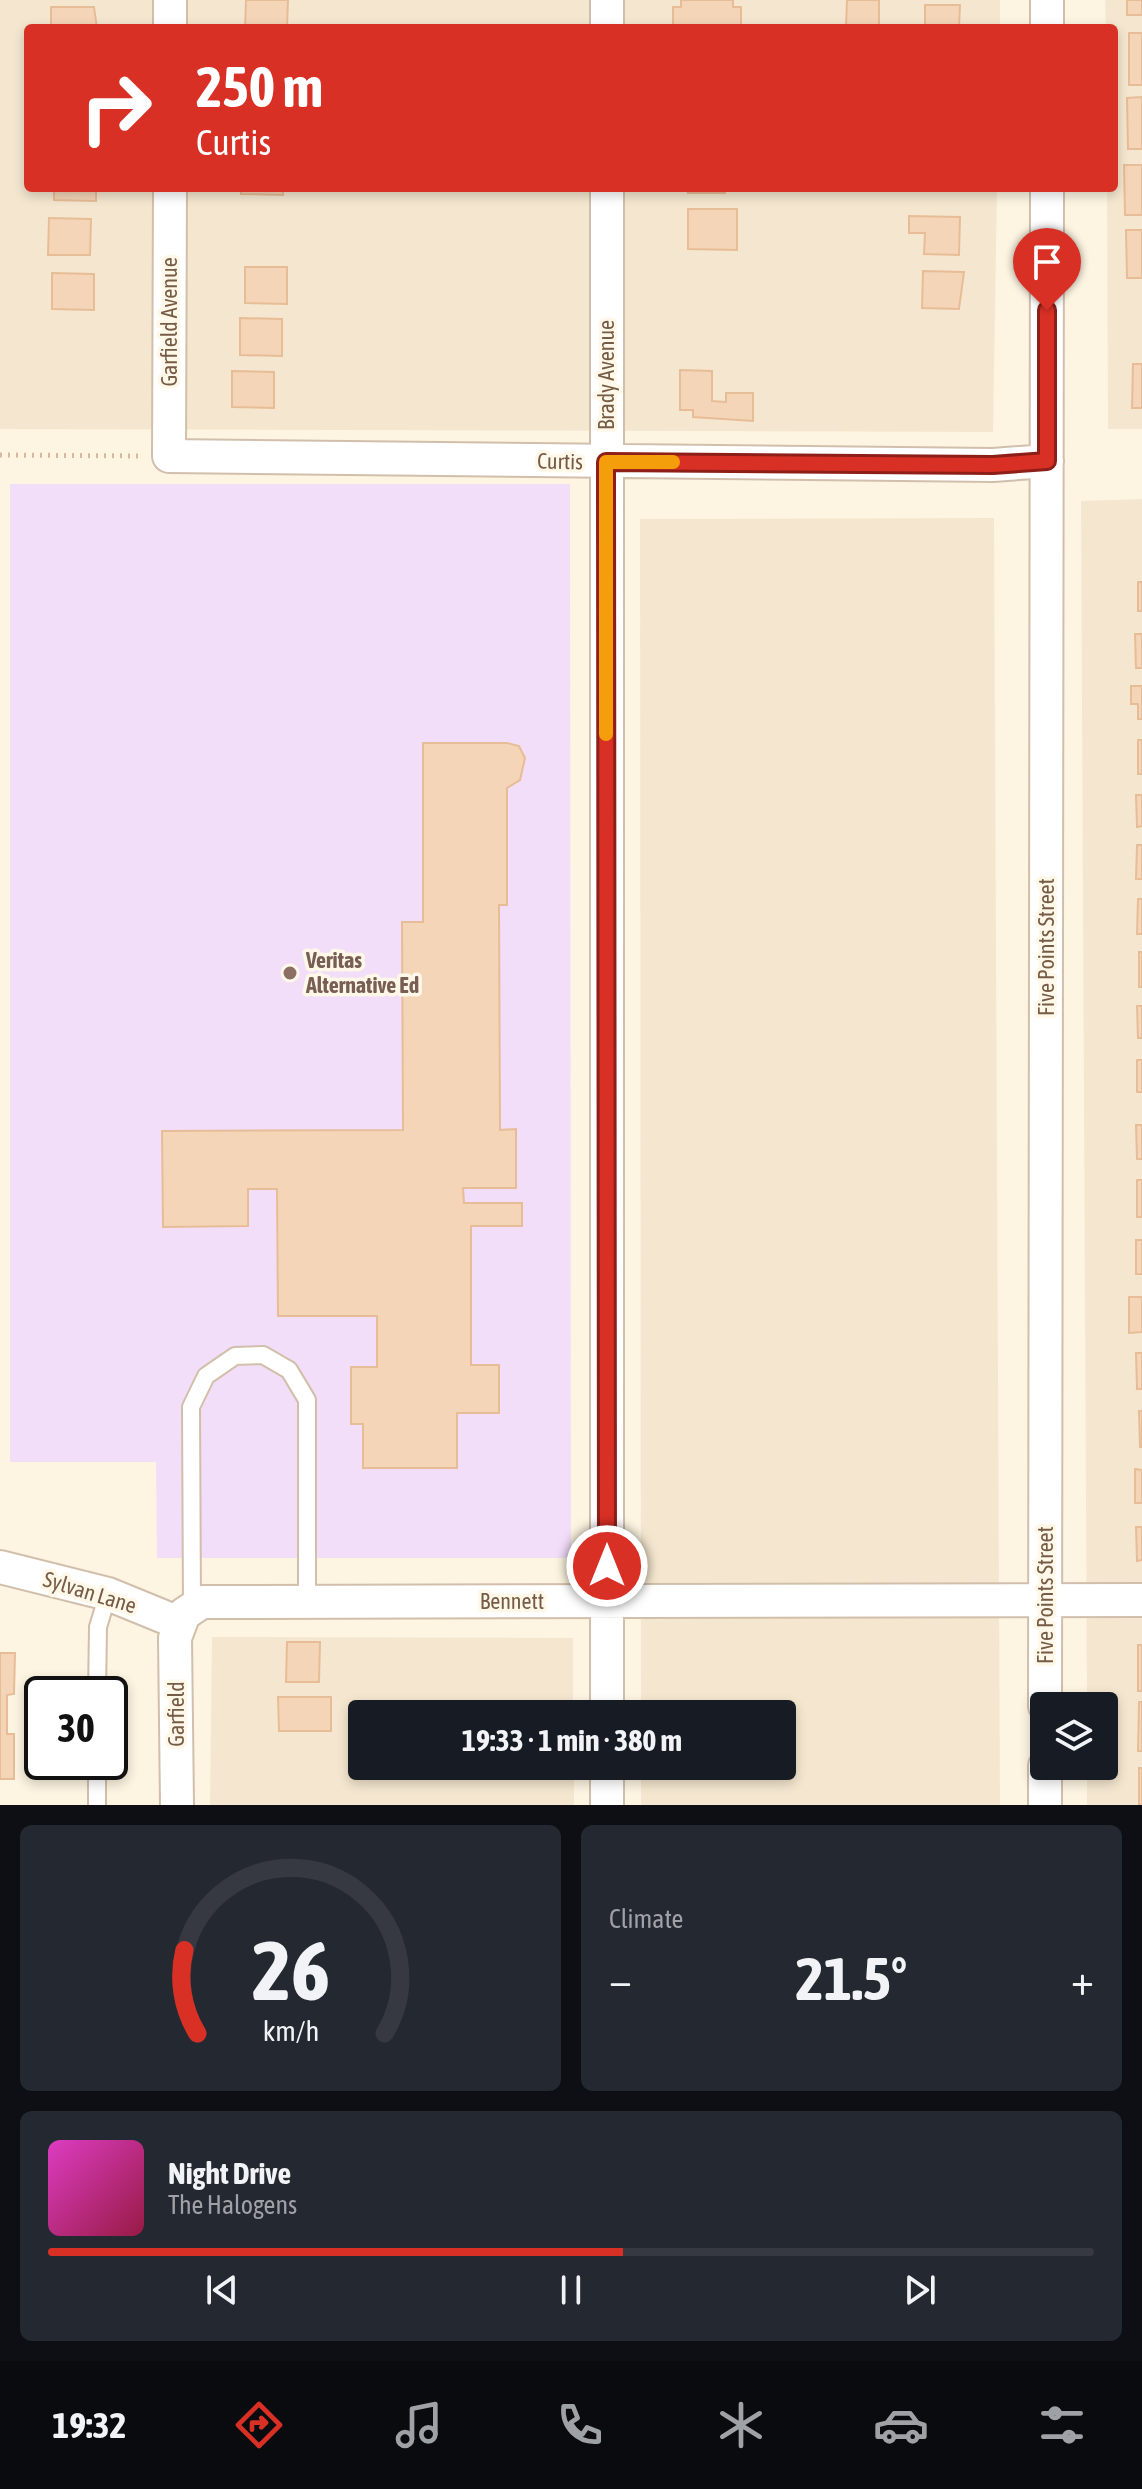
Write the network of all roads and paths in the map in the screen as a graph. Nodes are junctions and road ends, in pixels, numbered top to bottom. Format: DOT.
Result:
graph roads {
  1 [pos="170,0"];
  2 [pos="607,0"];
  3 [pos="1047,0"];
  4 [pos="170,24"];
  5 [pos="607,24"];
  6 [pos="1047,24"];
  7 [pos="170,192"];
  8 [pos="607,192"];
  9 [pos="1047,192"];
  10 [pos="0,455"];
  11 [pos="169,456"];
  12 [pos="1047,461"];
  13 [pos="606,462"];
  14 [pos="0,1567"];
  15 [pos="108,1594"];
  16 [pos="307,1600"];
  17 [pos="1142,1600"];
  18 [pos="607,1601"];
  19 [pos="1045,1601"];
  20 [pos="186,1615"];
  21 [pos="97,1676"];
  22 [pos="1045,1692"];
  23 [pos="607,1700"];
  24 [pos="97,1780"];
  25 [pos="607,1780"];
  26 [pos="1045,1780"];
  27 [pos="97,1805"];
  28 [pos="177,1805"];
  29 [pos="607,1805"];
  30 [pos="1045,1805"];
  1 -- 4 [label="street"];
  2 -- 5 [label="street"];
  3 -- 6 [label="street"];
  7 -- 11 [label="street, Garfield Avenue"];
  8 -- 13 [label="street, Brady Avenue"];
  9 -- 12 [label="street, Five Points Street"];
  10 -- 11 [label="path"];
  11 -- 13 [label="street, Curtis"];
  12 -- 13 [label="street, Curtis"];
  12 -- 19 [label="street, Five Points Street"];
  13 -- 18 [label="street, Brady Avenue"];
  14 -- 15 [label="street, Sylvan Lane"];
  15 -- 20 [label="street, Sylvan Lane"];
  15 -- 21 [label="lane"];
  16 -- 18 [label="street, Bennett"];
  16 -- 20 [label="street, Bennett"];
  16 -- 20 [label="lane"];
  17 -- 19 [label="street, Bennett"];
  18 -- 19 [label="street, Bennett"];
  18 -- 23 [label="street, Brady Avenue"];
  19 -- 22 [label="street, Five Points Street"];
  20 -- 28 [label="street, Garfield"];
  24 -- 27 [label="lane"];
  25 -- 29 [label="street"];
  26 -- 30 [label="street"];
}
